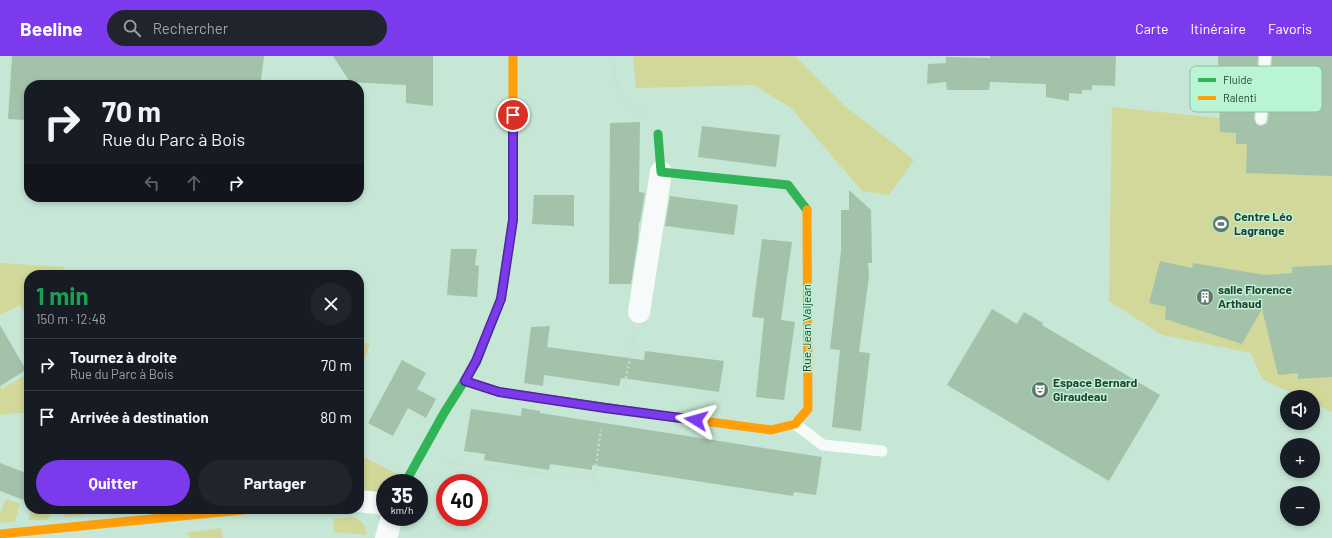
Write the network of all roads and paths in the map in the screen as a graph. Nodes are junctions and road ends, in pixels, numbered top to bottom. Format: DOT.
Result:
graph roads {
  1 [pos="513,56"];
  2 [pos="613,56"];
  3 [pos="1264,56"];
  4 [pos="1264,66"];
  5 [pos="1261,112"];
  6 [pos="1261,119"];
  7 [pos="658,134"];
  8 [pos="661,172"];
  9 [pos="639,312"];
  10 [pos="465,381"];
  11 [pos="605,408"];
  12 [pos="620,410"];
  13 [pos="795,424"];
  14 [pos="882,451"];
  15 [pos="422,453"];
  16 [pos="410,474"];
  17 [pos="364,502"];
  18 [pos="376,503"];
  19 [pos="202,514"];
  20 [pos="389,526"];
  21 [pos="0,534"];
  22 [pos="386,538"];
  1 -- 10 [label="street"];
  2 -- 7 [label="path"];
  3 -- 4 [label="lane"];
  5 -- 6 [label="lane"];
  7 -- 8 [label="street"];
  8 -- 9 [label="street"];
  8 -- 13 [label="street, Rue Jean Valjean"];
  9 -- 12 [label="path"];
  10 -- 11 [label="street"];
  10 -- 15 [label="street"];
  11 -- 12 [label="street"];
  11 -- 15 [label="path"];
  12 -- 13 [label="street"];
  13 -- 14 [label="lane"];
  15 -- 16 [label="street"];
  17 -- 18 [label="street"];
  19 -- 21 [label="street"];
  20 -- 22 [label="street"];
}
